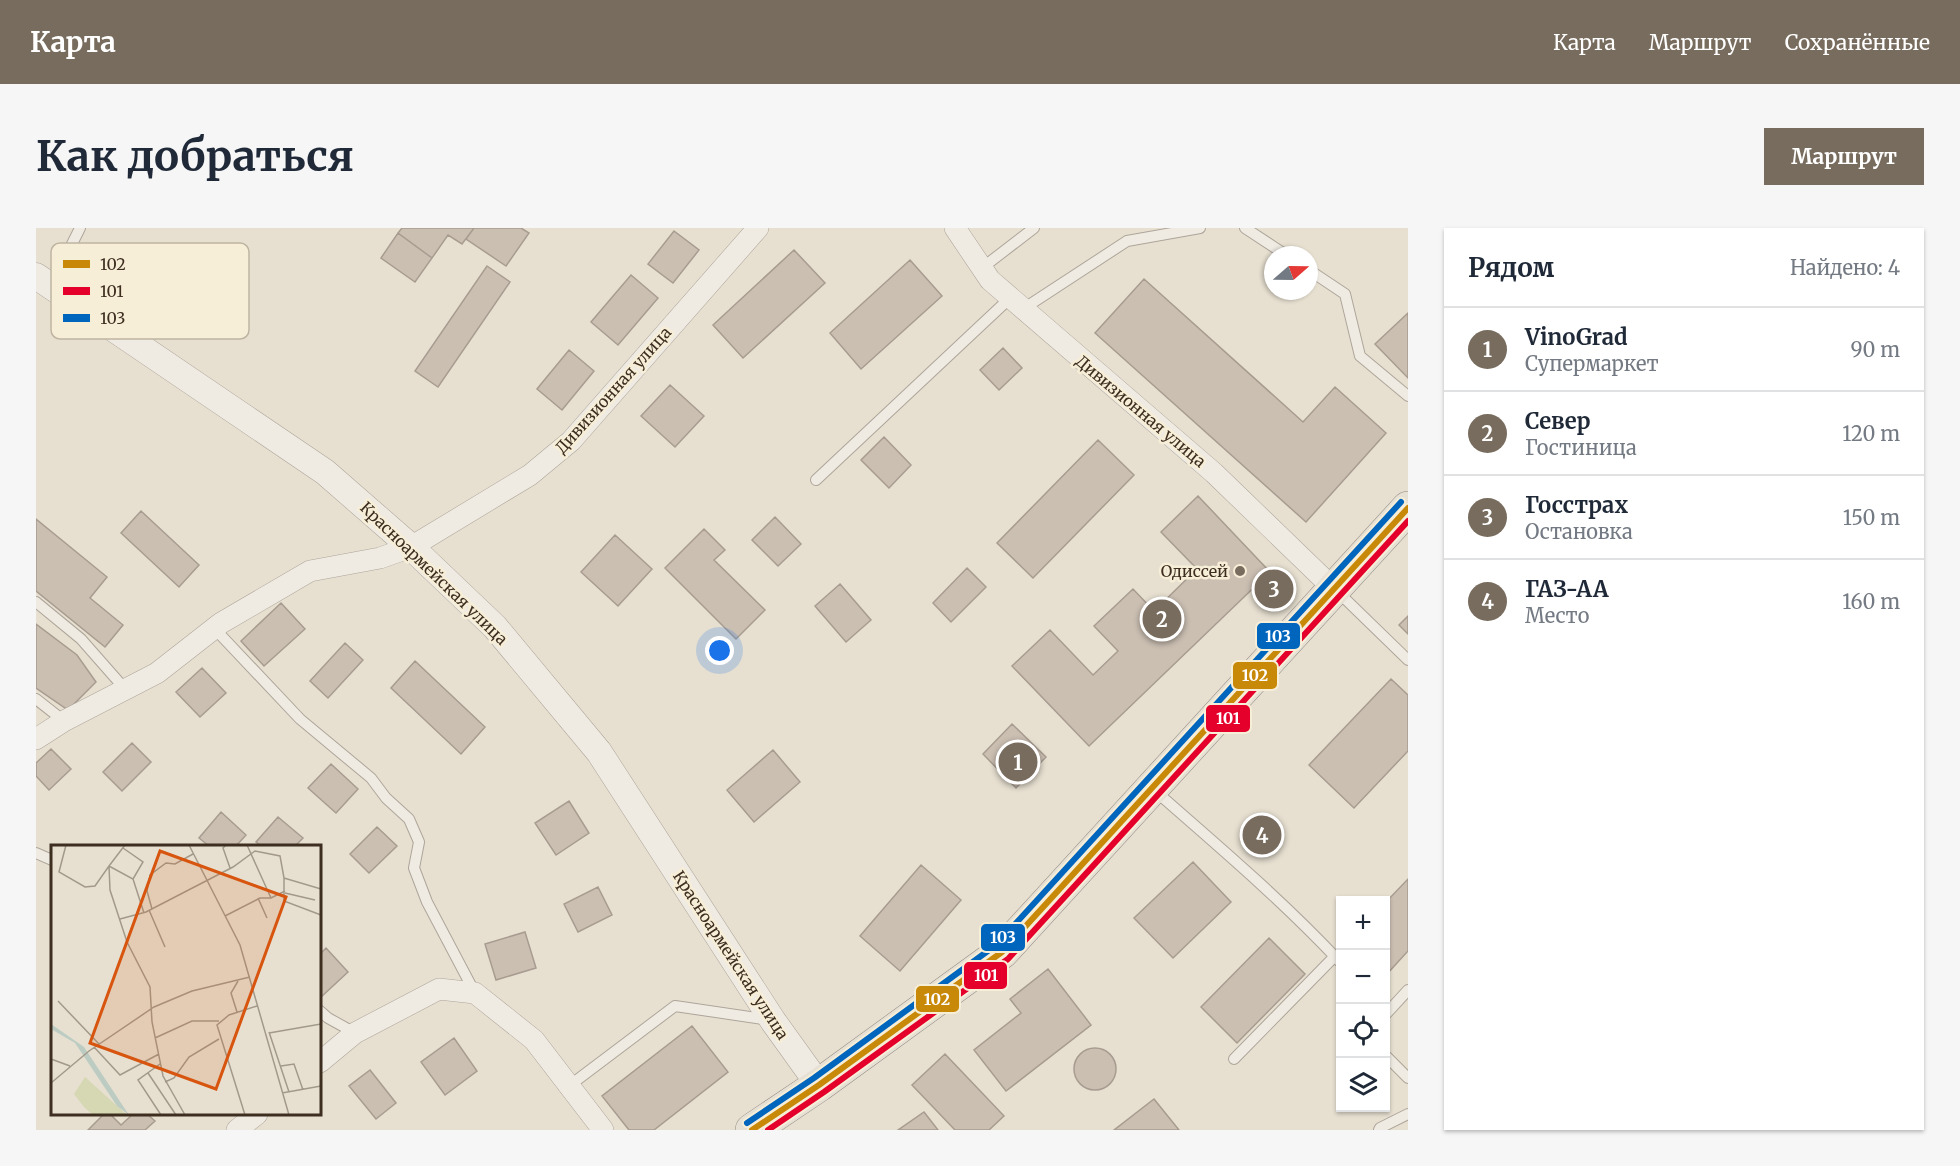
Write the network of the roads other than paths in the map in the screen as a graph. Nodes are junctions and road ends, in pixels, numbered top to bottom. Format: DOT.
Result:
graph roads {
  1 [pos="80,228"];
  2 [pos="758,228"];
  3 [pos="955,228"];
  4 [pos="1034,228"];
  5 [pos="1200,228"];
  6 [pos="1245,228"];
  7 [pos="70,243"];
  8 [pos="1272,246"];
  9 [pos="982,268"];
  10 [pos="1318,276"];
  11 [pos="1017,303"];
  12 [pos="129,339"];
  13 [pos="1408,396"];
  14 [pos="816,480"];
  15 [pos="1408,508"];
  16 [pos="411,547"];
  17 [pos="1334,588"];
  18 [pos="36,602"];
  19 [pos="214,628"];
  20 [pos="1408,660"];
  21 [pos="125,689"];
  22 [pos="36,699"];
  23 [pos="64,721"];
  24 [pos="36,739"];
  25 [pos="1152,788"];
  26 [pos="36,853"];
  27 [pos="51,860"];
  28 [pos="1336,957"];
  29 [pos="1336,961"];
  30 [pos="1408,990"];
  31 [pos="475,993"];
  32 [pos="1390,1010"];
  33 [pos="321,1012"];
  34 [pos="773,1021"];
  35 [pos="355,1033"];
  36 [pos="1388,1058"];
  37 [pos="1234,1059"];
  38 [pos="321,1061"];
  39 [pos="1408,1078"];
  40 [pos="819,1085"];
  41 [pos="569,1086"];
  42 [pos="1408,1114"];
  43 [pos="255,1115"];
  44 [pos="237,1130"];
  45 [pos="603,1130"];
  46 [pos="752,1130"];
  47 [pos="1379,1130"];
  1 -- 7 [label="lane"];
  2 -- 16 [label="street, Дивизионная улица"];
  3 -- 9 [label="street, Дивизионная улица"];
  4 -- 9 [label="lane"];
  5 -- 11 [label="lane"];
  6 -- 8 [label="lane"];
  9 -- 11 [label="street, Дивизионная улица"];
  10 -- 13 [label="lane"];
  11 -- 14 [label="lane"];
  11 -- 17 [label="street, Дивизионная улица"];
  12 -- 16 [label="street, Красноармейская улица"];
  15 -- 17 [label="main road"];
  16 -- 19 [label="street, Дивизионная улица"];
  16 -- 34 [label="street, Красноармейская улица"];
  17 -- 20 [label="lane"];
  17 -- 25 [label="main road"];
  18 -- 21 [label="lane"];
  19 -- 21 [label="street, Дивизионная улица"];
  19 -- 31 [label="lane"];
  21 -- 23 [label="street, Дивизионная улица"];
  22 -- 23 [label="lane"];
  23 -- 24 [label="street, Дивизионная улица"];
  25 -- 28 [label="lane"];
  25 -- 40 [label="main road"];
  26 -- 27 [label="lane"];
  29 -- 37 [label="lane"];
  30 -- 32 [label="lane"];
  31 -- 35 [label="street"];
  31 -- 41 [label="street"];
  33 -- 35 [label="lane"];
  34 -- 40 [label="street, Красноармейская улица"];
  34 -- 41 [label="lane"];
  35 -- 38 [label="street"];
  36 -- 39 [label="lane"];
  40 -- 46 [label="main road"];
  41 -- 45 [label="street"];
  42 -- 47 [label="lane"];
  43 -- 44 [label="street"];
}
